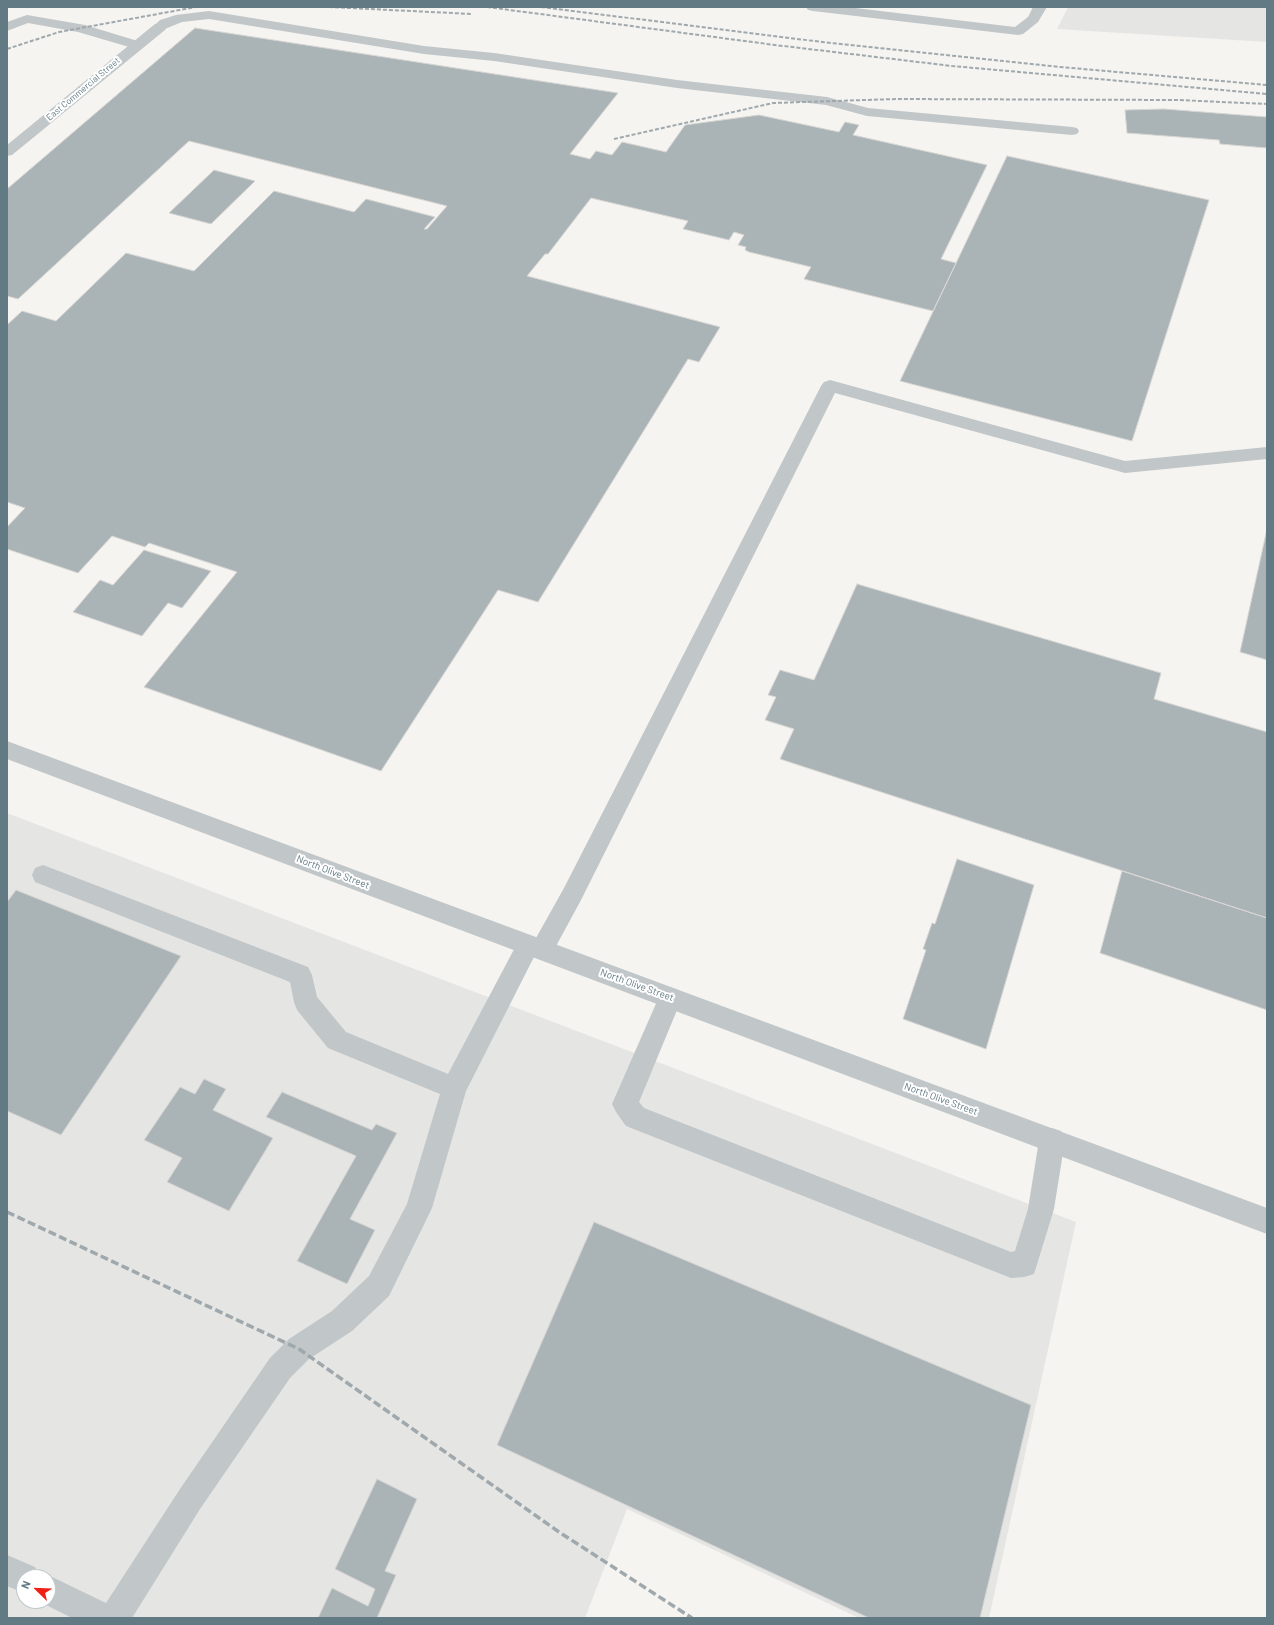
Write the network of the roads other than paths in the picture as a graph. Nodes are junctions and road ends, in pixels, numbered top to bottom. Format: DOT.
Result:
graph roads {
  1 [pos="812,7"];
  2 [pos="1040,7"];
  3 [pos="859,10"];
  4 [pos="11,23"];
  5 [pos="136,45"];
  6 [pos="1072,131"];
  7 [pos="7,152"];
  8 [pos="1267,453"];
  9 [pos="7,750"];
  10 [pos="43,875"];
  11 [pos="535,947"];
  12 [pos="670,998"];
  13 [pos="454,1088"];
  14 [pos="1052,1140"];
  15 [pos="1267,1221"];
  16 [pos="56,1594"];
  17 [pos="104,1618"];
  18 [pos="114,1618"];
  1 -- 3 [label="street"];
  2 -- 3 [label="street"];
  4 -- 5 [label="street"];
  5 -- 6 [label="street, East Commercial Street"];
  5 -- 7 [label="street, East Commercial Street"];
  8 -- 11 [label="street"];
  9 -- 11 [label="street, North Olive Street"];
  10 -- 13 [label="street"];
  11 -- 12 [label="street, North Olive Street"];
  11 -- 13 [label="street"];
  12 -- 14 [label="street, North Olive Street"];
  12 -- 14 [label="street"];
  13 -- 18 [label="street"];
  14 -- 15 [label="street, North Olive Street"];
  16 -- 17 [label="street"];
}
